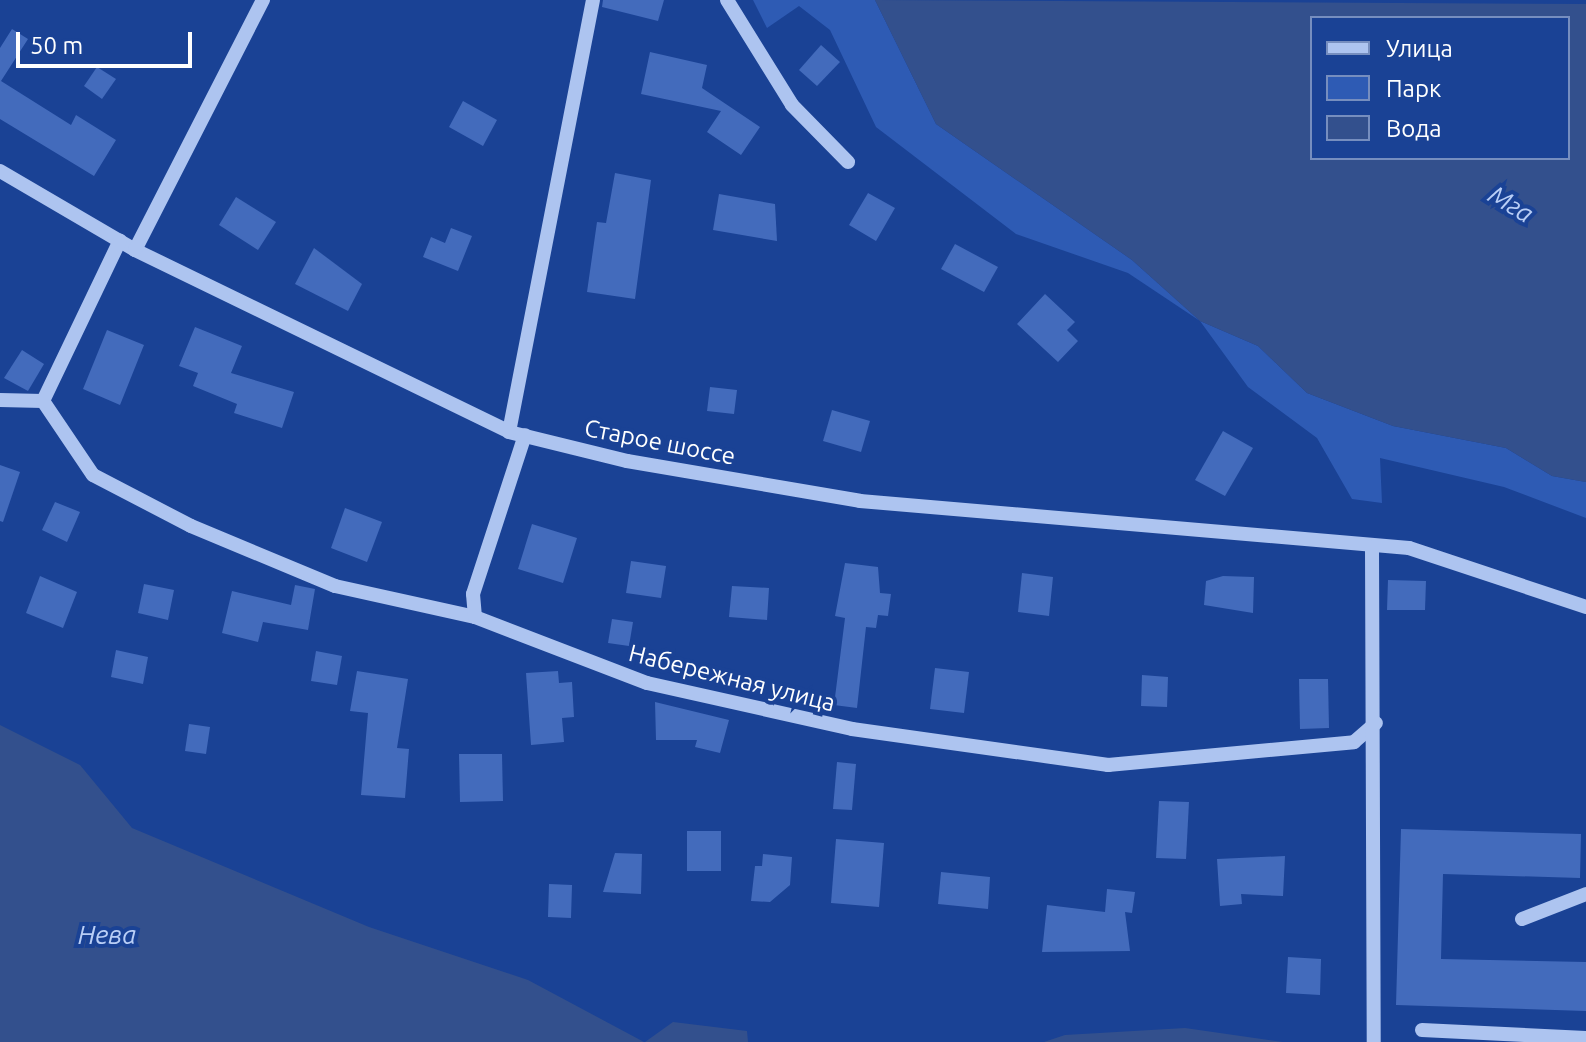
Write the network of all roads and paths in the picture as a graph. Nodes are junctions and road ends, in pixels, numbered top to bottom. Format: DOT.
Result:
graph roads {
  1 [pos="263,0"];
  2 [pos="593,0"];
  3 [pos="727,0"];
  4 [pos="848,162"];
  5 [pos="0,171"];
  6 [pos="120,240"];
  7 [pos="135,250"];
  8 [pos="0,400"];
  9 [pos="43,401"];
  10 [pos="509,432"];
  11 [pos="525,435"];
  12 [pos="1372,547"];
  13 [pos="1586,607"];
  14 [pos="475,617"];
  15 [pos="1376,723"];
  16 [pos="1586,894"];
  17 [pos="1522,919"];
  18 [pos="1422,1030"];
  19 [pos="1586,1038"];
  20 [pos="1374,1042"];
  1 -- 7 [label="street"];
  2 -- 10 [label="street"];
  3 -- 4 [label="street"];
  5 -- 6 [label="street, Старое шоссе"];
  6 -- 7 [label="street, Старое шоссе"];
  6 -- 9 [label="street"];
  7 -- 10 [label="street, Старое шоссе"];
  8 -- 9 [label="street"];
  9 -- 14 [label="street, Набережная улица"];
  10 -- 11 [label="street, Старое шоссе"];
  11 -- 12 [label="street, Старое шоссе"];
  11 -- 14 [label="street"];
  12 -- 13 [label="street, Старое шоссе"];
  12 -- 15 [label="street"];
  14 -- 15 [label="street, Набережная улица"];
  15 -- 20 [label="street"];
  16 -- 17 [label="street"];
  18 -- 19 [label="street"];
}
